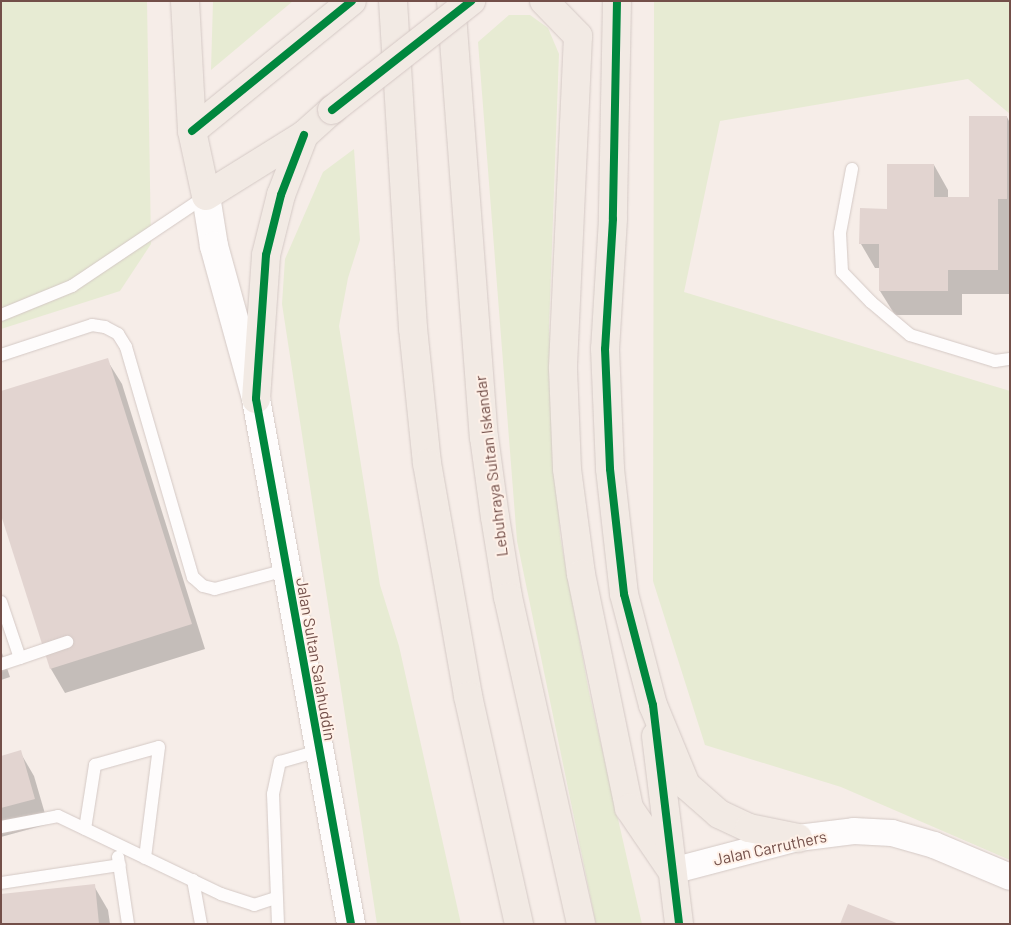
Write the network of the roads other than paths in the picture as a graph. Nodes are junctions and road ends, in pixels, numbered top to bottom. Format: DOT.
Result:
graph roads {
  1 [pos="184,1"];
  2 [pos="352,1"];
  3 [pos="393,1"];
  4 [pos="451,1"];
  5 [pos="471,1"];
  6 [pos="544,1"];
  7 [pos="617,1"];
  8 [pos="192,131"];
  9 [pos="304,135"];
  10 [pos="852,169"];
  11 [pos="206,196"];
  12 [pos="1,315"];
  13 [pos="1,355"];
  14 [pos="1010,359"];
  15 [pos="256,399"];
  16 [pos="286,570"];
  17 [pos="1,602"];
  18 [pos="67,642"];
  19 [pos="20,658"];
  20 [pos="1,664"];
  21 [pos="653,705"];
  22 [pos="318,752"];
  23 [pos="1,827"];
  24 [pos="85,829"];
  25 [pos="798,838"];
  26 [pos="116,844"];
  27 [pos="145,858"];
  28 [pos="120,865"];
  29 [pos="672,871"];
  30 [pos="1010,877"];
  31 [pos="193,880"];
  32 [pos="1,884"];
  33 [pos="276,898"];
  34 [pos="277,923"];
  35 [pos="128,924"];
  36 [pos="201,924"];
  37 [pos="351,924"];
  38 [pos="519,924"];
  39 [pos="581,924"];
  40 [pos="678,924"];
  1 -- 8 [label="main road"];
  2 -- 8 [label="main road"];
  3 -- 38 [label="main road"];
  4 -- 39 [label="main road, Lebuhraya Sultan Iskandar"];
  5 -- 9 [label="main road, bridge"];
  6 -- 29 [label="main road"];
  7 -- 21 [label="main road"];
  8 -- 11 [label="main road"];
  9 -- 11 [label="main road"];
  9 -- 15 [label="main road"];
  10 -- 14 [label="lane"];
  11 -- 12 [label="lane"];
  11 -- 15 [label="street, Jalan Sultan Salahuddin"];
  13 -- 16 [label="lane"];
  15 -- 16 [label="street, Jalan Sultan Salahuddin"];
  16 -- 22 [label="street, Jalan Sultan Salahuddin"];
  17 -- 19 [label="lane"];
  18 -- 19 [label="lane"];
  19 -- 20 [label="lane"];
  21 -- 25 [label="main road"];
  21 -- 29 [label="main road"];
  22 -- 33 [label="lane"];
  22 -- 37 [label="street, Jalan Sultan Salahuddin"];
  23 -- 24 [label="lane"];
  24 -- 26 [label="lane"];
  24 -- 27 [label="lane"];
  25 -- 29 [label="street, Jalan Carruthers"];
  25 -- 30 [label="street, Jalan Carruthers"];
  26 -- 27 [label="lane"];
  26 -- 28 [label="lane"];
  27 -- 31 [label="lane"];
  28 -- 32 [label="lane"];
  28 -- 35 [label="lane"];
  29 -- 40 [label="main road"];
  31 -- 33 [label="lane"];
  31 -- 36 [label="lane"];
  33 -- 34 [label="lane"];
}
